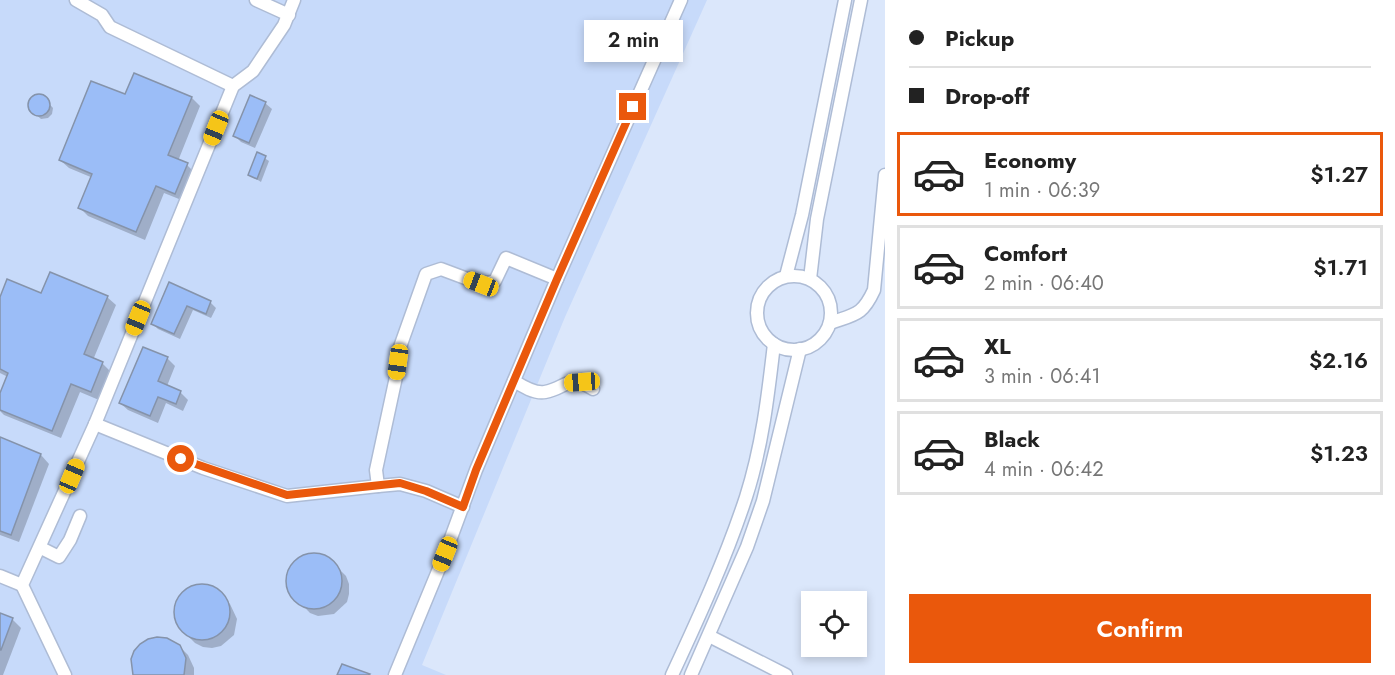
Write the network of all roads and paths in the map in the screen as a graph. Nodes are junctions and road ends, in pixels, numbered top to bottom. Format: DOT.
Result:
graph roads {
  1 [pos="76,0"];
  2 [pos="256,0"];
  3 [pos="294,0"];
  4 [pos="681,0"];
  5 [pos="844,0"];
  6 [pos="861,0"];
  7 [pos="289,15"];
  8 [pos="233,86"];
  9 [pos="885,175"];
  10 [pos="786,276"];
  11 [pos="557,279"];
  12 [pos="810,279"];
  13 [pos="830,304"];
  14 [pos="862,311"];
  15 [pos="830,323"];
  16 [pos="774,344"];
  17 [pos="800,349"];
  18 [pos="514,381"];
  19 [pos="593,389"];
  20 [pos="95,424"];
  21 [pos="378,486"];
  22 [pos="463,507"];
  23 [pos="80,516"];
  24 [pos="41,548"];
  25 [pos="0,576"];
  26 [pos="22,585"];
  27 [pos="709,636"];
  28 [pos="65,675"];
  29 [pos="395,675"];
  30 [pos="672,675"];
  31 [pos="691,675"];
  32 [pos="786,675"];
  1 -- 8 [label="street"];
  2 -- 7 [label="street"];
  3 -- 7 [label="street"];
  4 -- 11 [label="street"];
  5 -- 10 [label="street"];
  6 -- 12 [label="street"];
  7 -- 8 [label="street"];
  8 -- 20 [label="street"];
  9 -- 14 [label="street"];
  10 -- 12 [label="street"];
  10 -- 16 [label="street"];
  11 -- 18 [label="street"];
  11 -- 21 [label="street"];
  12 -- 13 [label="street"];
  13 -- 14 [label="street"];
  13 -- 15 [label="street"];
  14 -- 15 [label="street"];
  15 -- 17 [label="street"];
  16 -- 17 [label="street"];
  16 -- 30 [label="street"];
  17 -- 27 [label="street"];
  18 -- 19 [label="street"];
  18 -- 22 [label="street"];
  20 -- 21 [label="street"];
  20 -- 24 [label="street"];
  21 -- 22 [label="street"];
  22 -- 29 [label="street"];
  23 -- 24 [label="street"];
  24 -- 26 [label="street"];
  25 -- 26 [label="street"];
  26 -- 28 [label="street"];
  27 -- 31 [label="street"];
  27 -- 32 [label="street"];
}
